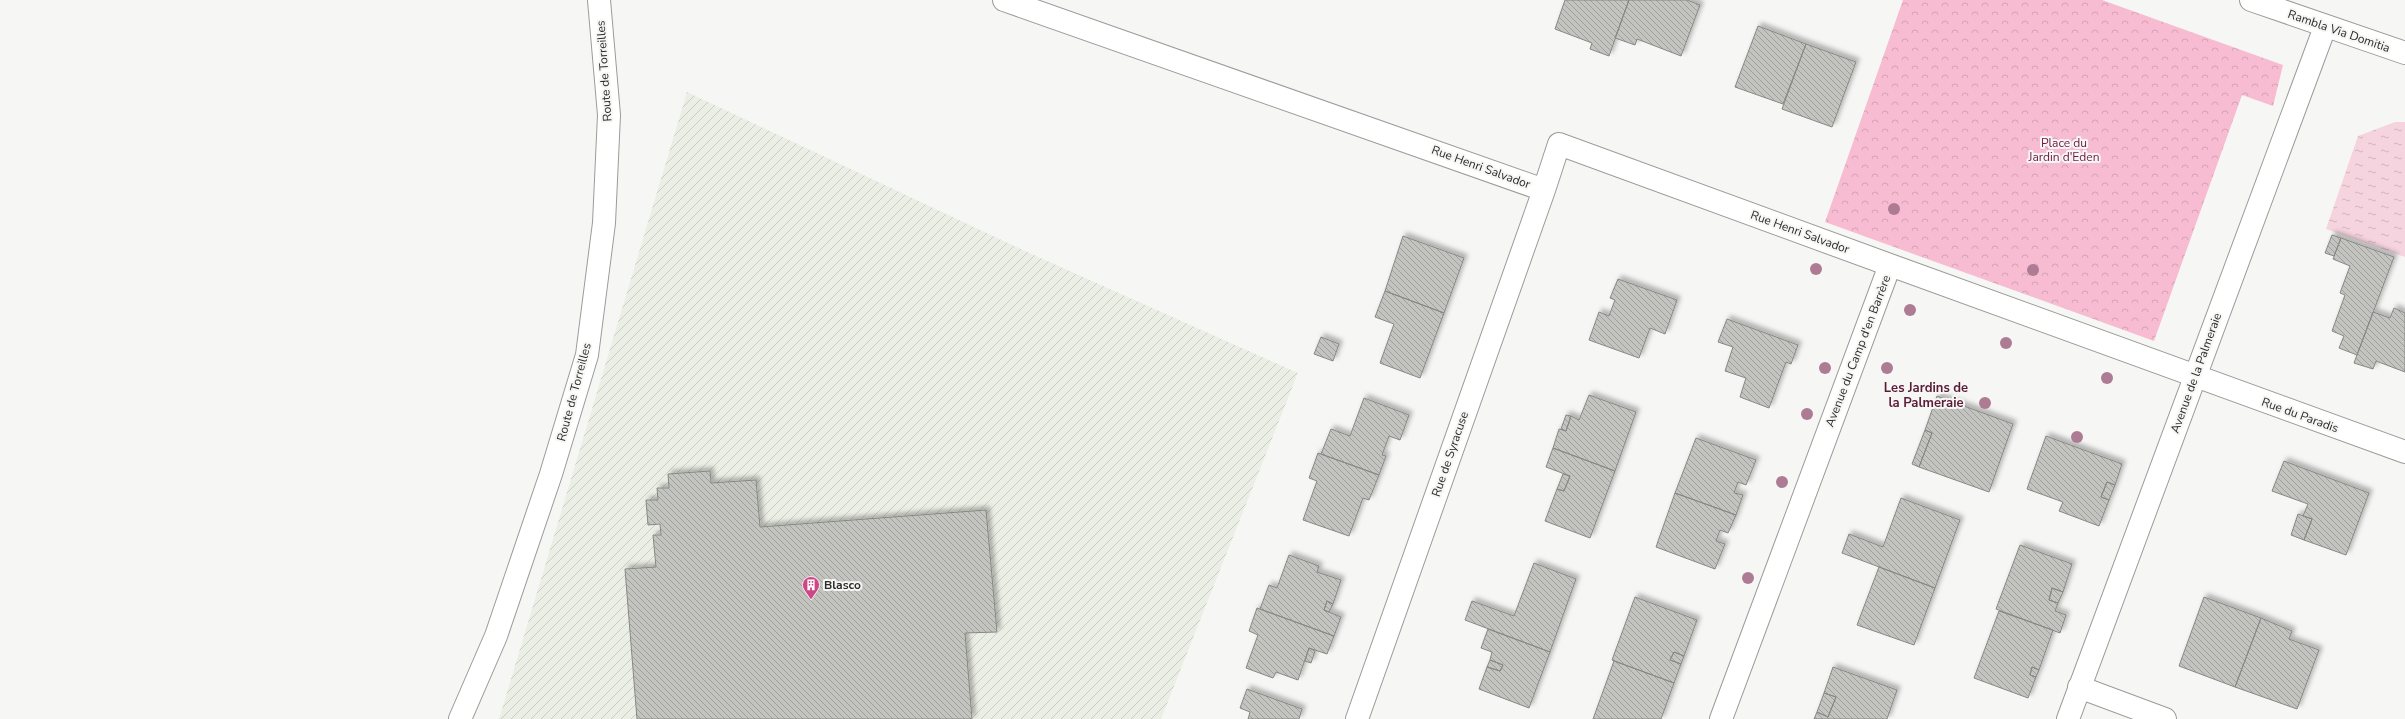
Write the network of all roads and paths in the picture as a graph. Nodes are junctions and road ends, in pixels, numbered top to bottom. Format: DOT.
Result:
graph roads {
  1 [pos="599,0"];
  2 [pos="1004,0"];
  3 [pos="2251,0"];
  4 [pos="2325,27"];
  5 [pos="2405,53"];
  6 [pos="1544,190"];
  7 [pos="1890,265"];
  8 [pos="2195,377"];
  9 [pos="2405,452"];
  10 [pos="2079,687"];
  11 [pos="460,719"];
  12 [pos="1357,719"];
  13 [pos="1721,719"];
  14 [pos="2068,719"];
  15 [pos="2165,719"];
  1 -- 11 [label="street, Route de Torreilles"];
  2 -- 6 [label="street, Rue Henri Salvador"];
  3 -- 4 [label="street, Rambla Via Domitia"];
  4 -- 5 [label="street, Rambla Via Domitia"];
  4 -- 8 [label="street, Avenue de la Palmeraie"];
  6 -- 7 [label="street, Rue Henri Salvador"];
  6 -- 12 [label="street, Rue de Syracuse"];
  7 -- 8 [label="street, Avenue du Camp d'en Barrère"];
  7 -- 13 [label="street, Avenue du Camp d'en Barrère"];
  8 -- 9 [label="street, Rue du Paradis"];
  8 -- 10 [label="street, Avenue de la Palmeraie"];
  10 -- 14 [label="street, Avenue de la Palmeraie"];
  10 -- 15 [label="street"];
}
